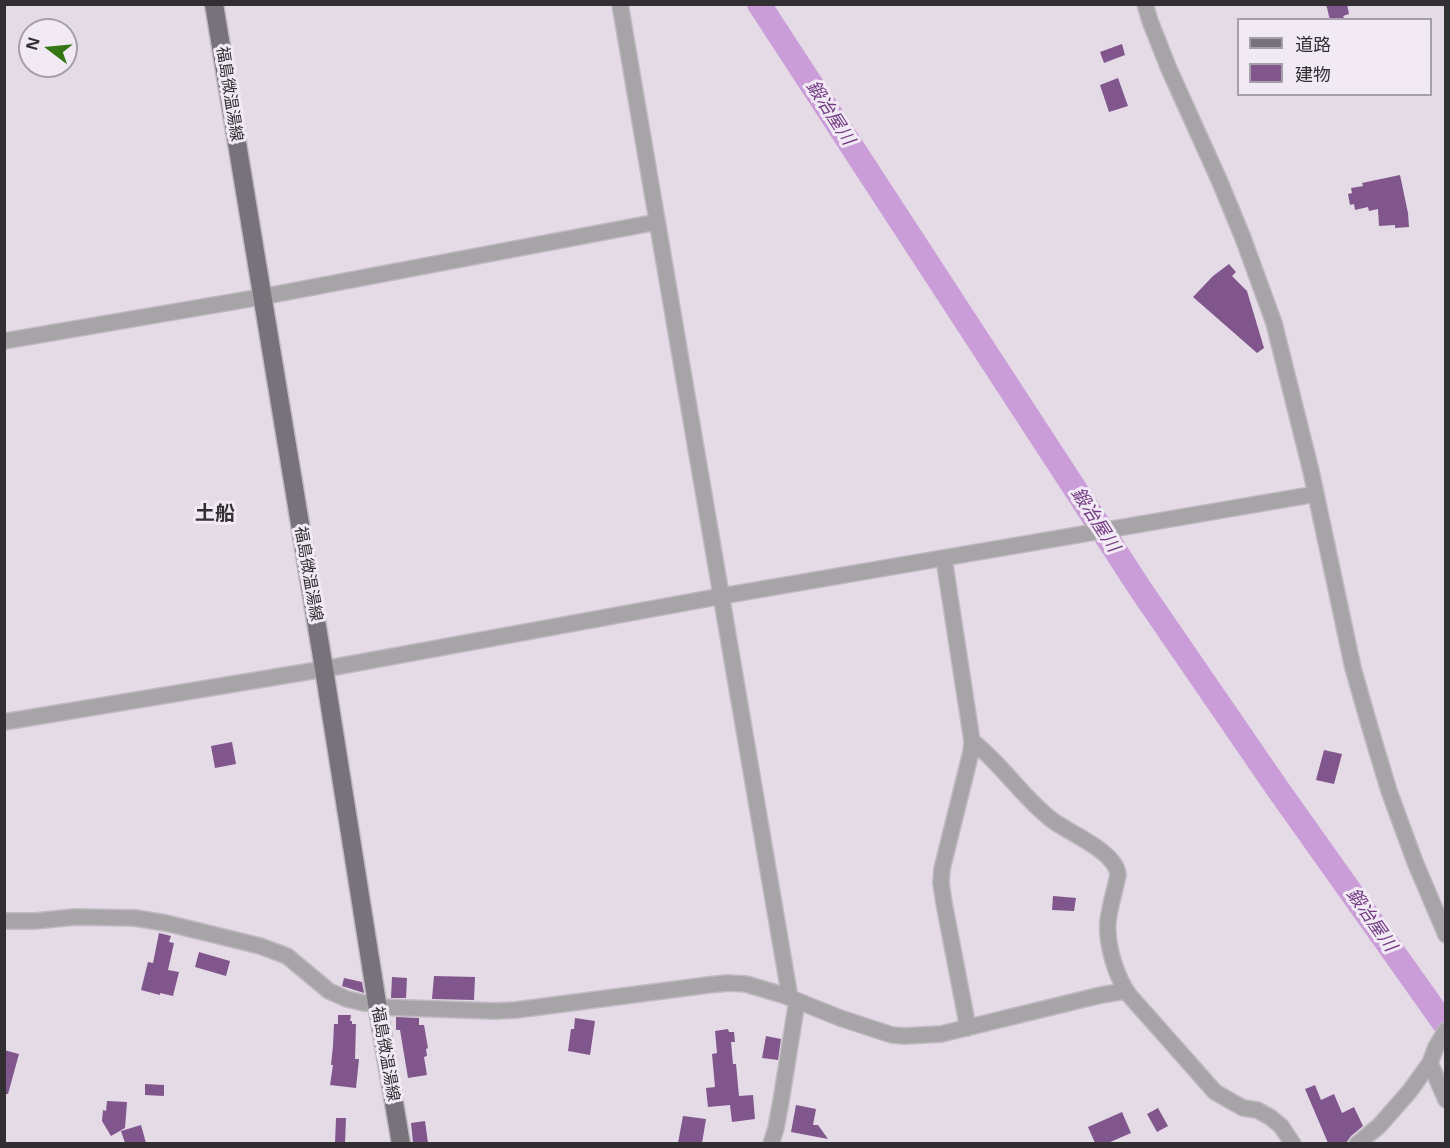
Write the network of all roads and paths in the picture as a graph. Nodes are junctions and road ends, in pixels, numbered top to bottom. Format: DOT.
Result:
graph roads {
  1 [pos="214,4"];
  2 [pos="620,4"];
  3 [pos="1145,4"];
  4 [pos="657,222"];
  5 [pos="261,297"];
  6 [pos="4,341"];
  7 [pos="1316,494"];
  8 [pos="944,559"];
  9 [pos="722,596"];
  10 [pos="324,669"];
  11 [pos="4,722"];
  12 [pos="972,741"];
  13 [pos="4,921"];
  14 [pos="1446,935"];
  15 [pos="1126,991"];
  16 [pos="794,999"];
  17 [pos="377,1005"];
  18 [pos="968,1028"];
  19 [pos="1446,1030"];
  20 [pos="1430,1063"];
  21 [pos="1446,1100"];
  22 [pos="401,1143"];
  23 [pos="771,1143"];
  24 [pos="1293,1143"];
  25 [pos="1357,1143"];
  1 -- 5 [label="main road, 福島微温湯線"];
  2 -- 4 [label="street"];
  3 -- 7 [label="street"];
  4 -- 5 [label="street"];
  4 -- 9 [label="street"];
  5 -- 6 [label="street"];
  5 -- 10 [label="main road, 福島微温湯線"];
  7 -- 8 [label="street"];
  7 -- 14 [label="street"];
  8 -- 9 [label="street"];
  8 -- 12 [label="street"];
  9 -- 10 [label="street"];
  9 -- 16 [label="street"];
  10 -- 11 [label="street"];
  10 -- 17 [label="main road, 福島微温湯線"];
  12 -- 15 [label="street"];
  12 -- 18 [label="street"];
  13 -- 17 [label="street"];
  15 -- 18 [label="street"];
  15 -- 24 [label="street"];
  16 -- 17 [label="street"];
  16 -- 18 [label="street"];
  16 -- 23 [label="street"];
  17 -- 22 [label="main road, 福島微温湯線"];
  19 -- 20 [label="street"];
  20 -- 21 [label="street"];
  20 -- 25 [label="street"];
}
